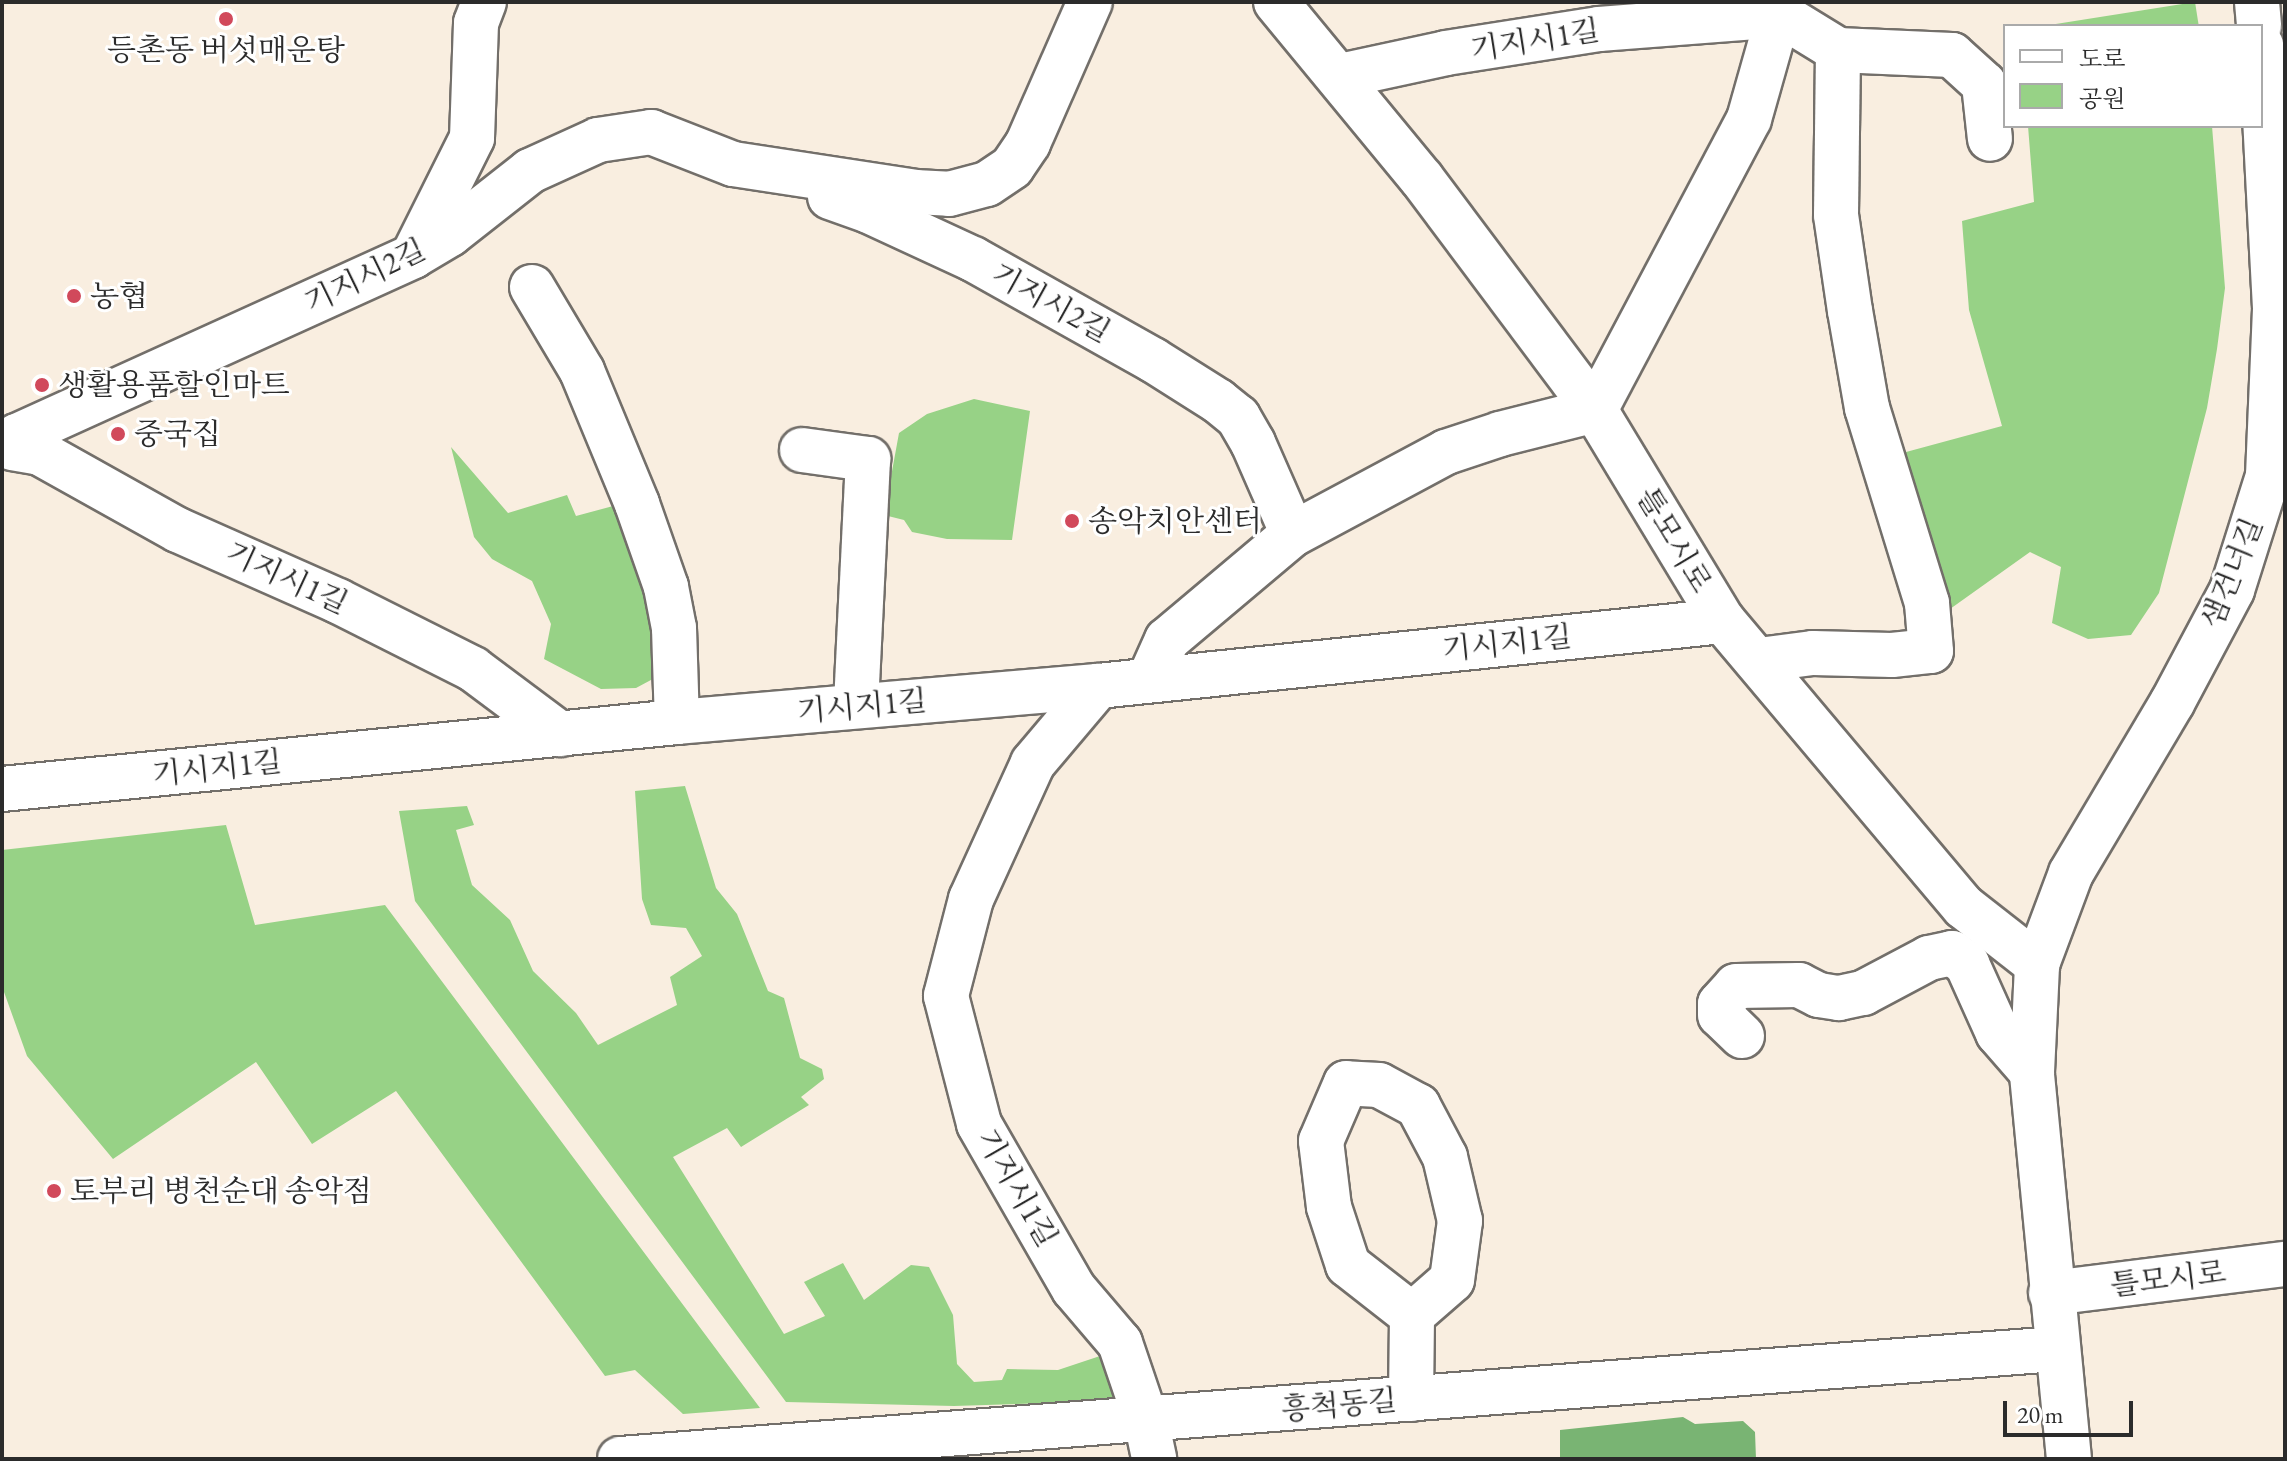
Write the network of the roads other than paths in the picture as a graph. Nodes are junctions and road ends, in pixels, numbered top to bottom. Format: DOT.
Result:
graph roads {
  1 [pos="484,2"];
  2 [pos="1090,2"];
  3 [pos="1276,2"];
  4 [pos="2257,2"];
  5 [pos="1782,8"];
  6 [pos="2259,24"];
  7 [pos="1838,50"];
  8 [pos="1340,76"];
  9 [pos="2263,83"];
  10 [pos="1990,139"];
  11 [pos="733,164"];
  12 [pos="413,256"];
  13 [pos="532,287"];
  14 [pos="1595,410"];
  15 [pos="15,441"];
  16 [pos="802,450"];
  17 [pos="1293,534"];
  18 [pos="1723,621"];
  19 [pos="1759,660"];
  20 [pos="1149,680"];
  21 [pos="1098,686"];
  22 [pos="856,706"];
  23 [pos="677,722"];
  24 [pos="560,734"];
  25 [pos="2,789"];
  26 [pos="2037,964"];
  27 [pos="1742,1036"];
  28 [pos="2032,1072"];
  29 [pos="2285,1264"];
  30 [pos="2051,1293"];
  31 [pos="1412,1315"];
  32 [pos="2057,1349"];
  33 [pos="1411,1399"];
  34 [pos="1150,1440"];
  35 [pos="1015,1444"];
  36 [pos="620,1459"];
  37 [pos="2069,1459"];
  1 -- 12 [label="street"];
  2 -- 11 [label="street, 기지시2길"];
  3 -- 8 [label="street, 틀모시로"];
  4 -- 6 [label="street"];
  5 -- 7 [label="street"];
  5 -- 8 [label="street, 기지시1길"];
  5 -- 14 [label="street"];
  7 -- 10 [label="street"];
  7 -- 19 [label="street"];
  8 -- 14 [label="street, 틀모시로"];
  9 -- 26 [label="street, 샘건너길"];
  11 -- 12 [label="street, 기지시2길"];
  11 -- 17 [label="street, 기지시2길"];
  12 -- 15 [label="street, 기지시2길"];
  13 -- 23 [label="street"];
  14 -- 17 [label="street"];
  14 -- 18 [label="street, 틀모시로"];
  15 -- 24 [label="street, 기지시1길"];
  16 -- 22 [label="street"];
  17 -- 20 [label="street"];
  18 -- 19 [label="street, 틀모시로"];
  18 -- 20 [label="street, 기시지1길"];
  19 -- 26 [label="street, 틀모시로"];
  20 -- 21 [label="street, 기시지1길"];
  21 -- 22 [label="street, 기시지1길"];
  21 -- 34 [label="street, 기지시1길"];
  22 -- 23 [label="street, 기시지1길"];
  23 -- 24 [label="street, 기시지1길"];
  24 -- 25 [label="street, 기시지1길"];
  26 -- 28 [label="street"];
  27 -- 28 [label="street"];
  28 -- 30 [label="street"];
  29 -- 30 [label="street, 틀모시로"];
  30 -- 32 [label="street"];
  31 -- 31 [label="street"];
  31 -- 33 [label="street"];
  32 -- 33 [label="street, 흥척동길"];
  32 -- 37 [label="street"];
  33 -- 34 [label="street, 흥척동길"];
  34 -- 35 [label="street, 흥척동길"];
  35 -- 36 [label="street, 흥척동길"];
}
